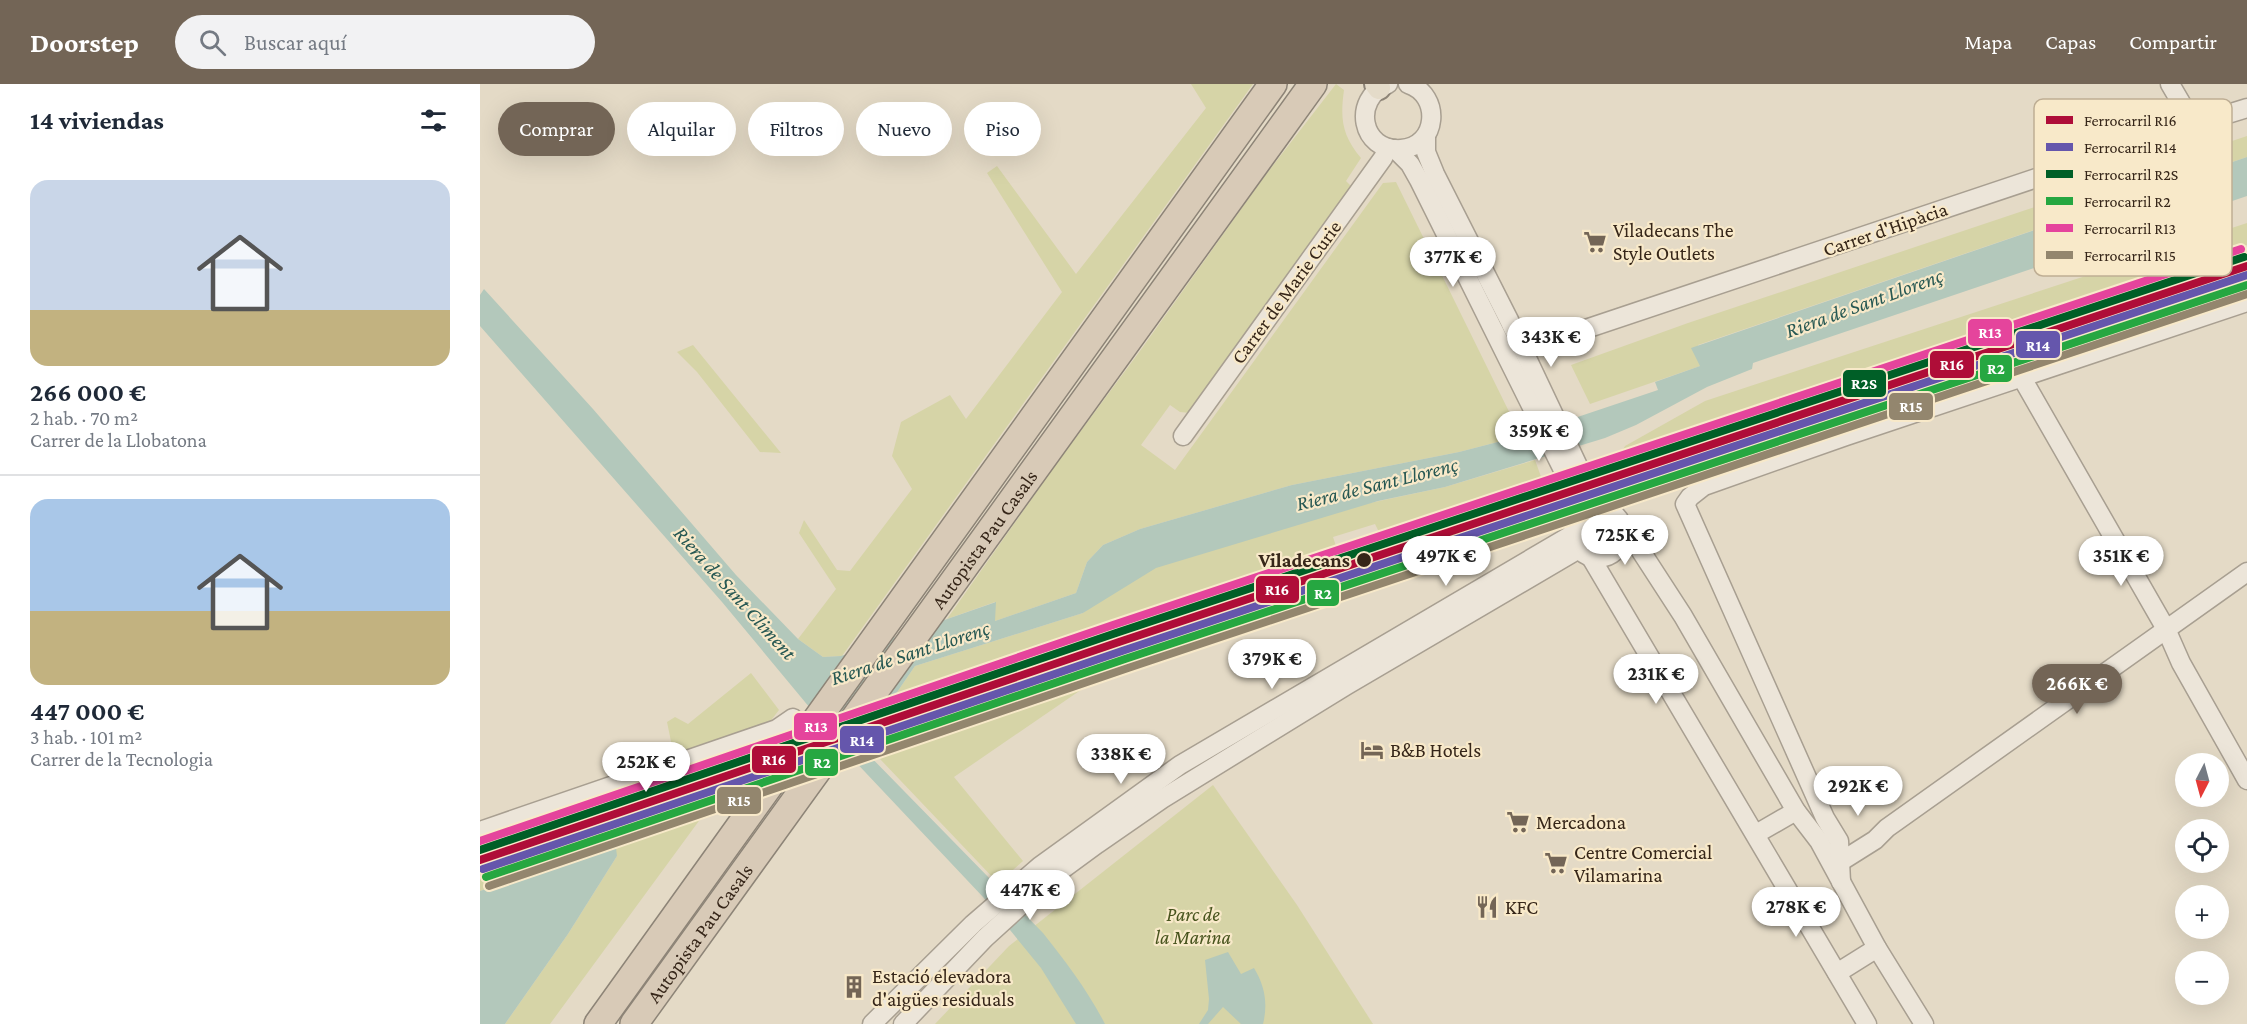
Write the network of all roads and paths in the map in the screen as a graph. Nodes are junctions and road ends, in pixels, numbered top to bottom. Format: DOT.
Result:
graph roads {
  1 [pos="1273,84"];
  2 [pos="1313,84"];
  3 [pos="1408,84"];
  4 [pos="2170,84"];
  5 [pos="1381,85"];
  6 [pos="1430,91"];
  7 [pos="2179,99"];
  8 [pos="2247,108"];
  9 [pos="2232,113"];
  10 [pos="1426,136"];
  11 [pos="1392,149"];
  12 [pos="2034,179"];
  13 [pos="2247,302"];
  14 [pos="1522,350"];
  15 [pos="2022,378"];
  16 [pos="1540,406"];
  17 [pos="1183,436"];
  18 [pos="1577,509"];
  19 [pos="1609,511"];
  20 [pos="1622,531"];
  21 [pos="1581,547"];
  22 [pos="2247,572"];
  23 [pos="2166,629"];
  24 [pos="793,718"];
  25 [pos="2247,780"];
  26 [pos="1796,811"];
  27 [pos="1887,828"];
  28 [pos="480,831"];
  29 [pos="1756,834"];
  30 [pos="1819,841"];
  31 [pos="1839,841"];
  32 [pos="1840,861"];
  33 [pos="1841,882"];
  34 [pos="979,931"];
  35 [pos="1877,948"];
  36 [pos="1837,973"];
  37 [pos="598,1024"];
  38 [pos="634,1024"];
  39 [pos="872,1024"];
  40 [pos="903,1024"];
  41 [pos="1868,1024"];
  42 [pos="1924,1024"];
  1 -- 37 [label="highway, Autopista Pau Casals"];
  2 -- 38 [label="highway, Autopista Pau Casals"];
  3 -- 6 [label="street"];
  4 -- 7 [label="street"];
  5 -- 11 [label="street"];
  6 -- 10 [label="street"];
  8 -- 9 [label="street, Carrer d'Hipàcia"];
  10 -- 11 [label="street"];
  10 -- 14 [label="street"];
  11 -- 16 [label="street"];
  11 -- 17 [label="street, Carrer de Marie Curie"];
  12 -- 14 [label="street, Carrer d'Hipàcia"];
  13 -- 15 [label="street"];
  14 -- 16 [label="street"];
  15 -- 23 [label="street"];
  15 -- 31 [label="street"];
  16 -- 18 [label="street"];
  16 -- 19 [label="street"];
  18 -- 19 [label="street"];
  18 -- 21 [label="street"];
  19 -- 20 [label="street"];
  20 -- 21 [label="street"];
  20 -- 26 [label="street"];
  21 -- 29 [label="street"];
  21 -- 34 [label="street"];
  22 -- 23 [label="street"];
  23 -- 25 [label="street"];
  23 -- 27 [label="street"];
  24 -- 28 [label="street"];
  26 -- 29 [label="street"];
  26 -- 30 [label="street"];
  27 -- 31 [label="street"];
  27 -- 32 [label="street"];
  29 -- 36 [label="street"];
  30 -- 31 [label="street"];
  30 -- 33 [label="street"];
  31 -- 32 [label="street"];
  32 -- 33 [label="street"];
  33 -- 35 [label="street"];
  34 -- 39 [label="street"];
  34 -- 40 [label="street"];
  35 -- 36 [label="street"];
  35 -- 42 [label="street"];
  36 -- 41 [label="street"];
}
